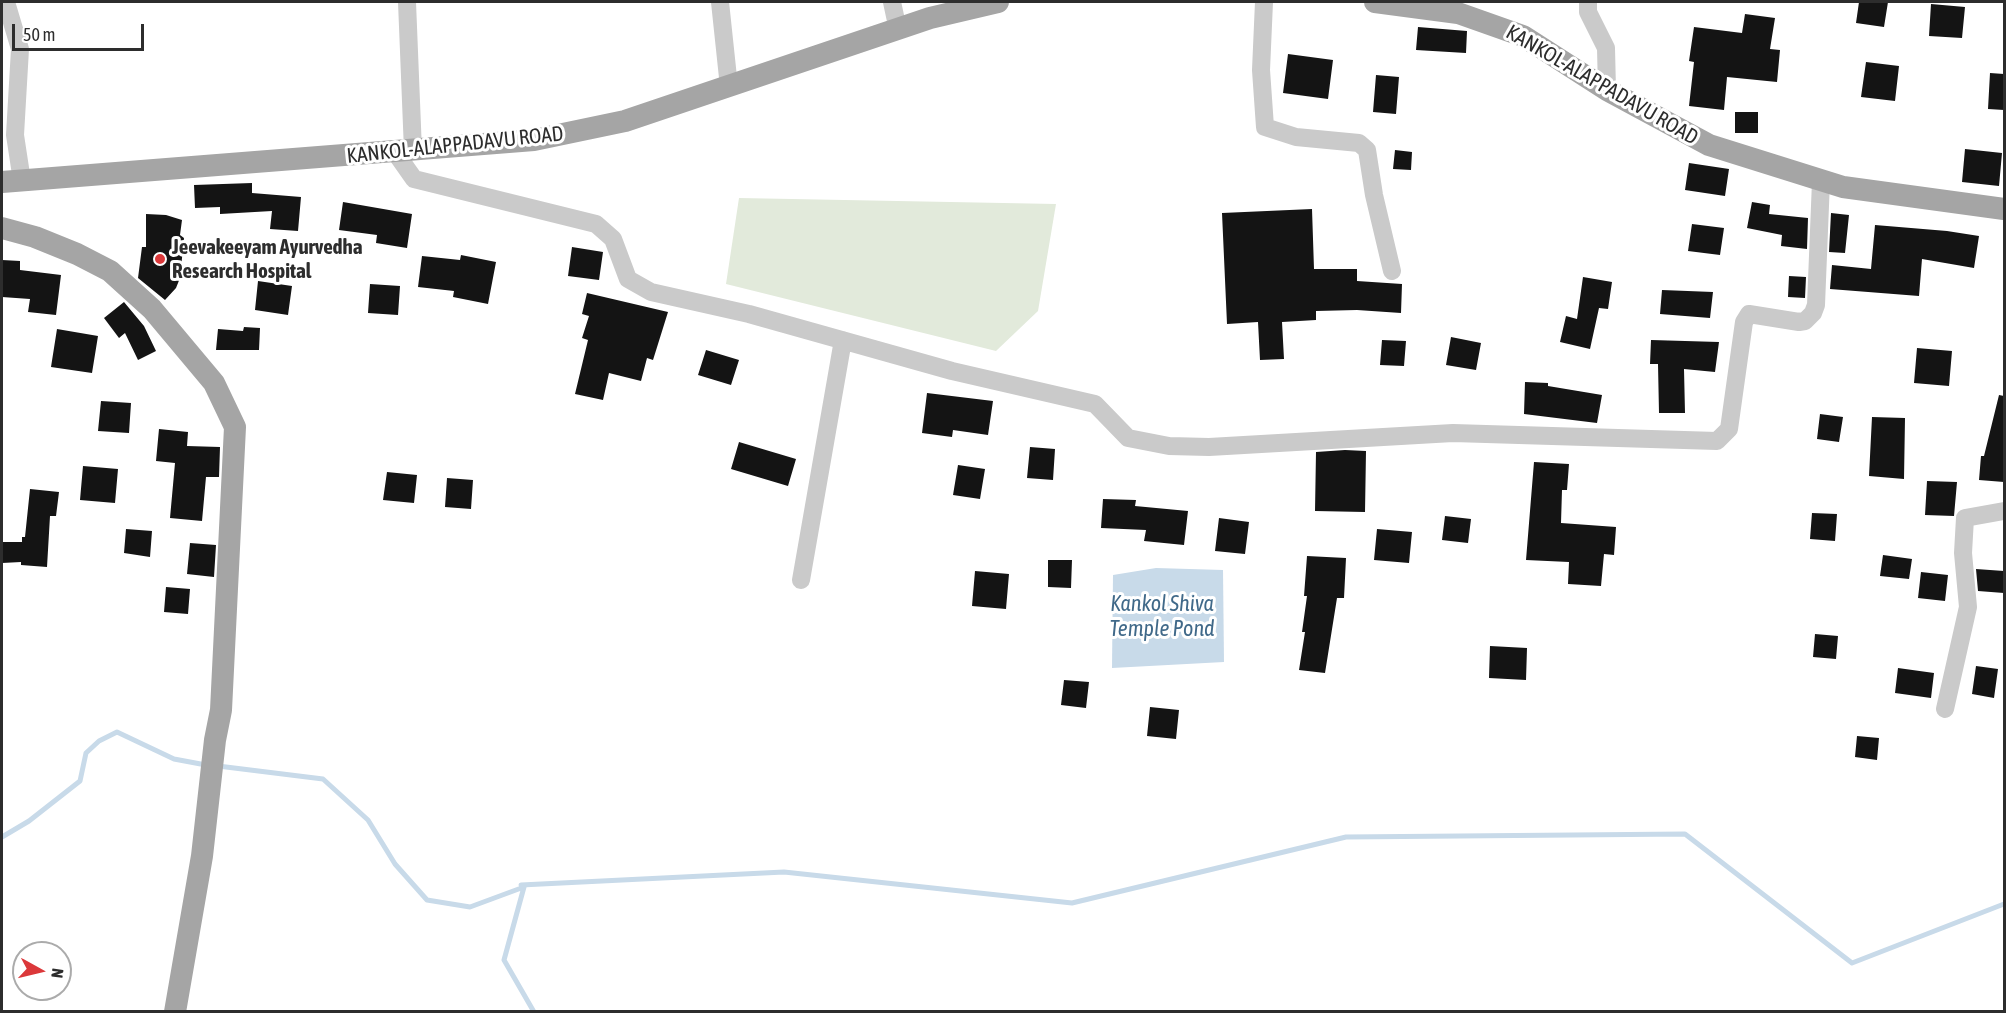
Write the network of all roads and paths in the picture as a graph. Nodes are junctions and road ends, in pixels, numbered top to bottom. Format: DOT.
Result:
graph roads {
  1 [pos="6,2"];
  2 [pos="407,2"];
  3 [pos="720,2"];
  4 [pos="892,2"];
  5 [pos="998,2"];
  6 [pos="1264,2"];
  7 [pos="1375,2"];
  8 [pos="1588,2"];
  9 [pos="1404,3"];
  10 [pos="898,30"];
  11 [pos="729,87"];
  12 [pos="1607,90"];
  13 [pos="404,151"];
  14 [pos="1821,181"];
  15 [pos="12,182"];
  16 [pos="2004,209"];
  17 [pos="2,228"];
  18 [pos="1392,271"];
  19 [pos="843,340"];
  20 [pos="2004,511"];
  21 [pos="801,580"];
  22 [pos="1945,709"];
  23 [pos="175,1011"];
  1 -- 15 [label="street"];
  2 -- 13 [label="street"];
  3 -- 11 [label="street"];
  4 -- 10 [label="street"];
  5 -- 10 [label="main road, KANKOL-ALAPPADAVU ROAD"];
  6 -- 18 [label="street"];
  7 -- 9 [label="main road, KANKOL-ALAPPADAVU ROAD"];
  8 -- 12 [label="street"];
  9 -- 12 [label="main road, KANKOL-ALAPPADAVU ROAD"];
  10 -- 11 [label="main road, KANKOL-ALAPPADAVU ROAD"];
  11 -- 13 [label="main road, KANKOL-ALAPPADAVU ROAD"];
  12 -- 14 [label="main road, KANKOL-ALAPPADAVU ROAD"];
  13 -- 15 [label="main road, KANKOL-ALAPPADAVU ROAD"];
  13 -- 19 [label="street"];
  14 -- 16 [label="main road, KANKOL-ALAPPADAVU ROAD"];
  14 -- 19 [label="street"];
  17 -- 23 [label="main road"];
  19 -- 21 [label="street"];
  20 -- 22 [label="street"];
}
